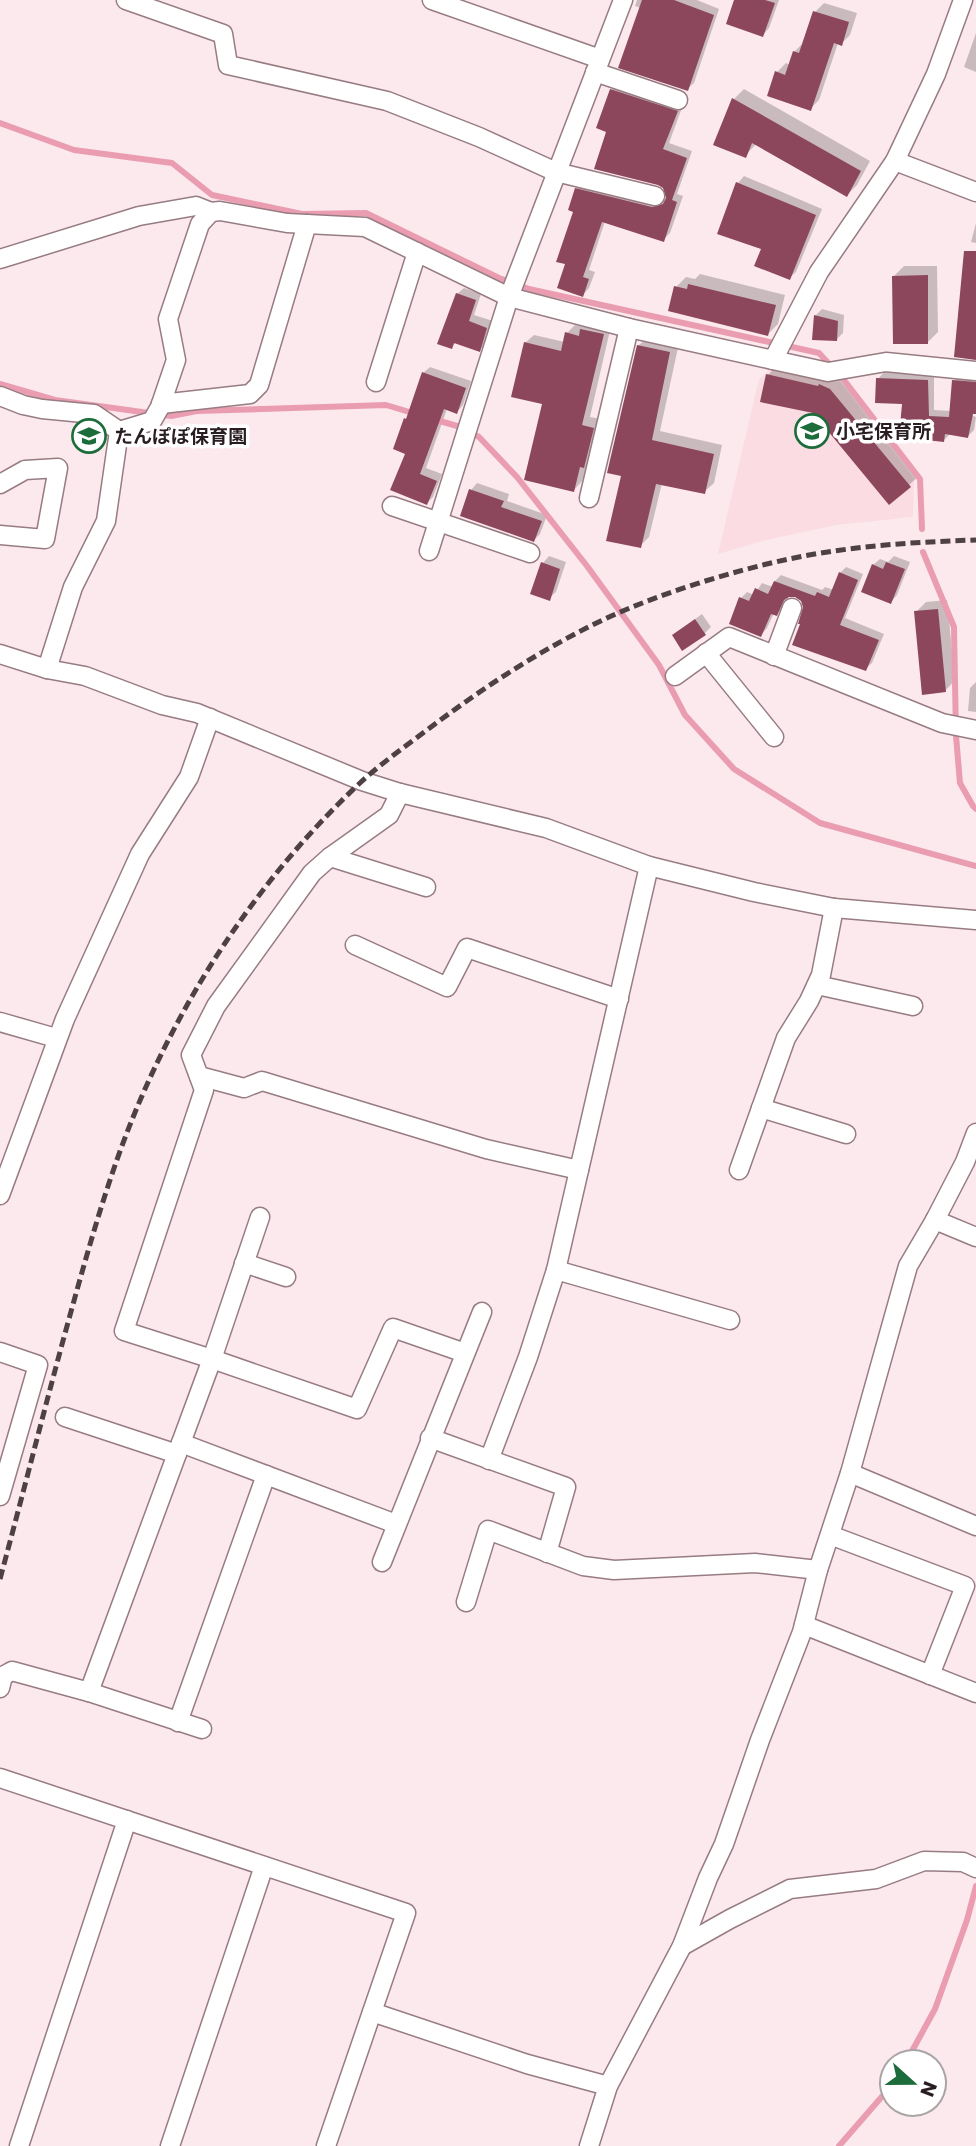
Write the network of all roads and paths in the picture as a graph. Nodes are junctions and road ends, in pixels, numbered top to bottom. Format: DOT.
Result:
graph roads {
  1 [pos="126,0"];
  2 [pos="432,0"];
  3 [pos="623,0"];
  4 [pos="963,0"];
  5 [pos="597,65"];
  6 [pos="678,100"];
  7 [pos="895,161"];
  8 [pos="556,172"];
  9 [pos="976,192"];
  10 [pos="655,197"];
  11 [pos="211,212"];
  12 [pos="307,224"];
  13 [pos="417,252"];
  14 [pos="0,260"];
  15 [pos="509,297"];
  16 [pos="629,328"];
  17 [pos="773,360"];
  18 [pos="976,371"];
  19 [pos="376,382"];
  20 [pos="0,396"];
  21 [pos="161,404"];
  22 [pos="119,431"];
  23 [pos="0,484"];
  24 [pos="589,498"];
  25 [pos="392,506"];
  26 [pos="439,521"];
  27 [pos="0,535"];
  28 [pos="429,551"];
  29 [pos="530,553"];
  30 [pos="792,608"];
  31 [pos="706,653"];
  32 [pos="0,654"];
  33 [pos="774,656"];
  34 [pos="47,669"];
  35 [pos="675,676"];
  36 [pos="211,719"];
  37 [pos="976,730"];
  38 [pos="774,737"];
  39 [pos="400,793"];
  40 [pos="330,857"];
  41 [pos="649,866"];
  42 [pos="426,887"];
  43 [pos="834,908"];
  44 [pos="976,920"];
  45 [pos="355,945"];
  46 [pos="817,985"];
  47 [pos="619,999"];
  48 [pos="912,1006"];
  49 [pos="0,1022"];
  50 [pos="56,1038"];
  51 [pos="199,1076"];
  52 [pos="761,1108"];
  53 [pos="976,1133"];
  54 [pos="846,1134"];
  55 [pos="579,1170"];
  56 [pos="739,1170"];
  57 [pos="0,1195"];
  58 [pos="260,1217"];
  59 [pos="935,1220"];
  60 [pos="976,1237"];
  61 [pos="244,1262"];
  62 [pos="556,1270"];
  63 [pos="286,1277"];
  64 [pos="482,1312"];
  65 [pos="730,1320"];
  66 [pos="0,1352"];
  67 [pos="465,1353"];
  68 [pos="212,1359"];
  69 [pos="65,1417"];
  70 [pos="430,1438"];
  71 [pos="179,1448"];
  72 [pos="489,1460"];
  73 [pos="850,1473"];
  74 [pos="266,1475"];
  75 [pos="0,1496"];
  76 [pos="396,1524"];
  77 [pos="976,1526"];
  78 [pos="830,1535"];
  79 [pos="547,1553"];
  80 [pos="382,1562"];
  81 [pos="818,1570"];
  82 [pos="466,1602"];
  83 [pos="804,1625"];
  84 [pos="930,1675"];
  85 [pos="0,1688"];
  86 [pos="89,1692"];
  87 [pos="976,1693"];
  88 [pos="178,1722"];
  89 [pos="202,1730"];
  90 [pos="0,1778"];
  91 [pos="127,1820"];
  92 [pos="970,1865"];
  93 [pos="264,1866"];
  94 [pos="682,1946"];
  95 [pos="372,2012"];
  96 [pos="608,2086"];
  97 [pos="177,2144"];
  98 [pos="19,2146"];
  99 [pos="326,2146"];
  100 [pos="589,2146"];
  1 -- 8 [label="street"];
  2 -- 5 [label="street"];
  3 -- 5 [label="street"];
  4 -- 7 [label="street"];
  5 -- 6 [label="street"];
  5 -- 8 [label="street"];
  7 -- 9 [label="street"];
  7 -- 17 [label="street"];
  8 -- 10 [label="street"];
  8 -- 15 [label="street"];
  11 -- 12 [label="street"];
  11 -- 14 [label="street"];
  11 -- 21 [label="street"];
  12 -- 13 [label="street"];
  12 -- 21 [label="street"];
  13 -- 15 [label="street"];
  13 -- 19 [label="street"];
  15 -- 16 [label="street"];
  15 -- 26 [label="street"];
  16 -- 17 [label="street"];
  16 -- 24 [label="street"];
  17 -- 18 [label="street"];
  20 -- 22 [label="street"];
  21 -- 22 [label="street"];
  22 -- 34 [label="street"];
  23 -- 27 [label="street"];
  25 -- 26 [label="street"];
  26 -- 28 [label="street"];
  26 -- 29 [label="street"];
  30 -- 33 [label="street"];
  31 -- 33 [label="street"];
  31 -- 35 [label="street"];
  31 -- 38 [label="street"];
  32 -- 34 [label="street"];
  33 -- 37 [label="street"];
  34 -- 36 [label="street"];
  36 -- 39 [label="street"];
  36 -- 50 [label="street"];
  39 -- 40 [label="street"];
  39 -- 41 [label="street"];
  40 -- 42 [label="street"];
  40 -- 51 [label="street"];
  41 -- 43 [label="street"];
  41 -- 47 [label="street"];
  43 -- 44 [label="street"];
  43 -- 46 [label="street"];
  45 -- 47 [label="street"];
  46 -- 48 [label="street"];
  46 -- 52 [label="street"];
  47 -- 55 [label="street"];
  49 -- 50 [label="street"];
  50 -- 57 [label="street"];
  51 -- 55 [label="street"];
  51 -- 68 [label="street"];
  52 -- 54 [label="street"];
  52 -- 56 [label="street"];
  53 -- 59 [label="street"];
  55 -- 62 [label="street"];
  58 -- 61 [label="street"];
  59 -- 60 [label="street"];
  59 -- 73 [label="street"];
  61 -- 63 [label="street"];
  61 -- 68 [label="street"];
  62 -- 65 [label="street"];
  62 -- 72 [label="street"];
  64 -- 67 [label="street"];
  66 -- 75 [label="street"];
  67 -- 68 [label="street"];
  67 -- 70 [label="street"];
  68 -- 71 [label="street"];
  69 -- 71 [label="street"];
  70 -- 72 [label="street"];
  70 -- 76 [label="street"];
  71 -- 74 [label="street"];
  71 -- 86 [label="street"];
  72 -- 79 [label="street"];
  73 -- 77 [label="street"];
  73 -- 78 [label="street"];
  74 -- 76 [label="street"];
  74 -- 88 [label="street"];
  76 -- 80 [label="street"];
  78 -- 81 [label="street"];
  78 -- 84 [label="street"];
  79 -- 81 [label="street"];
  79 -- 82 [label="street"];
  81 -- 83 [label="street"];
  83 -- 84 [label="street"];
  83 -- 94 [label="street"];
  84 -- 87 [label="street"];
  85 -- 86 [label="street"];
  86 -- 88 [label="street"];
  88 -- 89 [label="street"];
  90 -- 91 [label="street"];
  91 -- 93 [label="street"];
  91 -- 98 [label="street"];
  92 -- 94 [label="street"];
  93 -- 95 [label="street"];
  93 -- 97 [label="street"];
  94 -- 96 [label="street"];
  95 -- 96 [label="street"];
  95 -- 99 [label="street"];
  96 -- 100 [label="street"];
}
